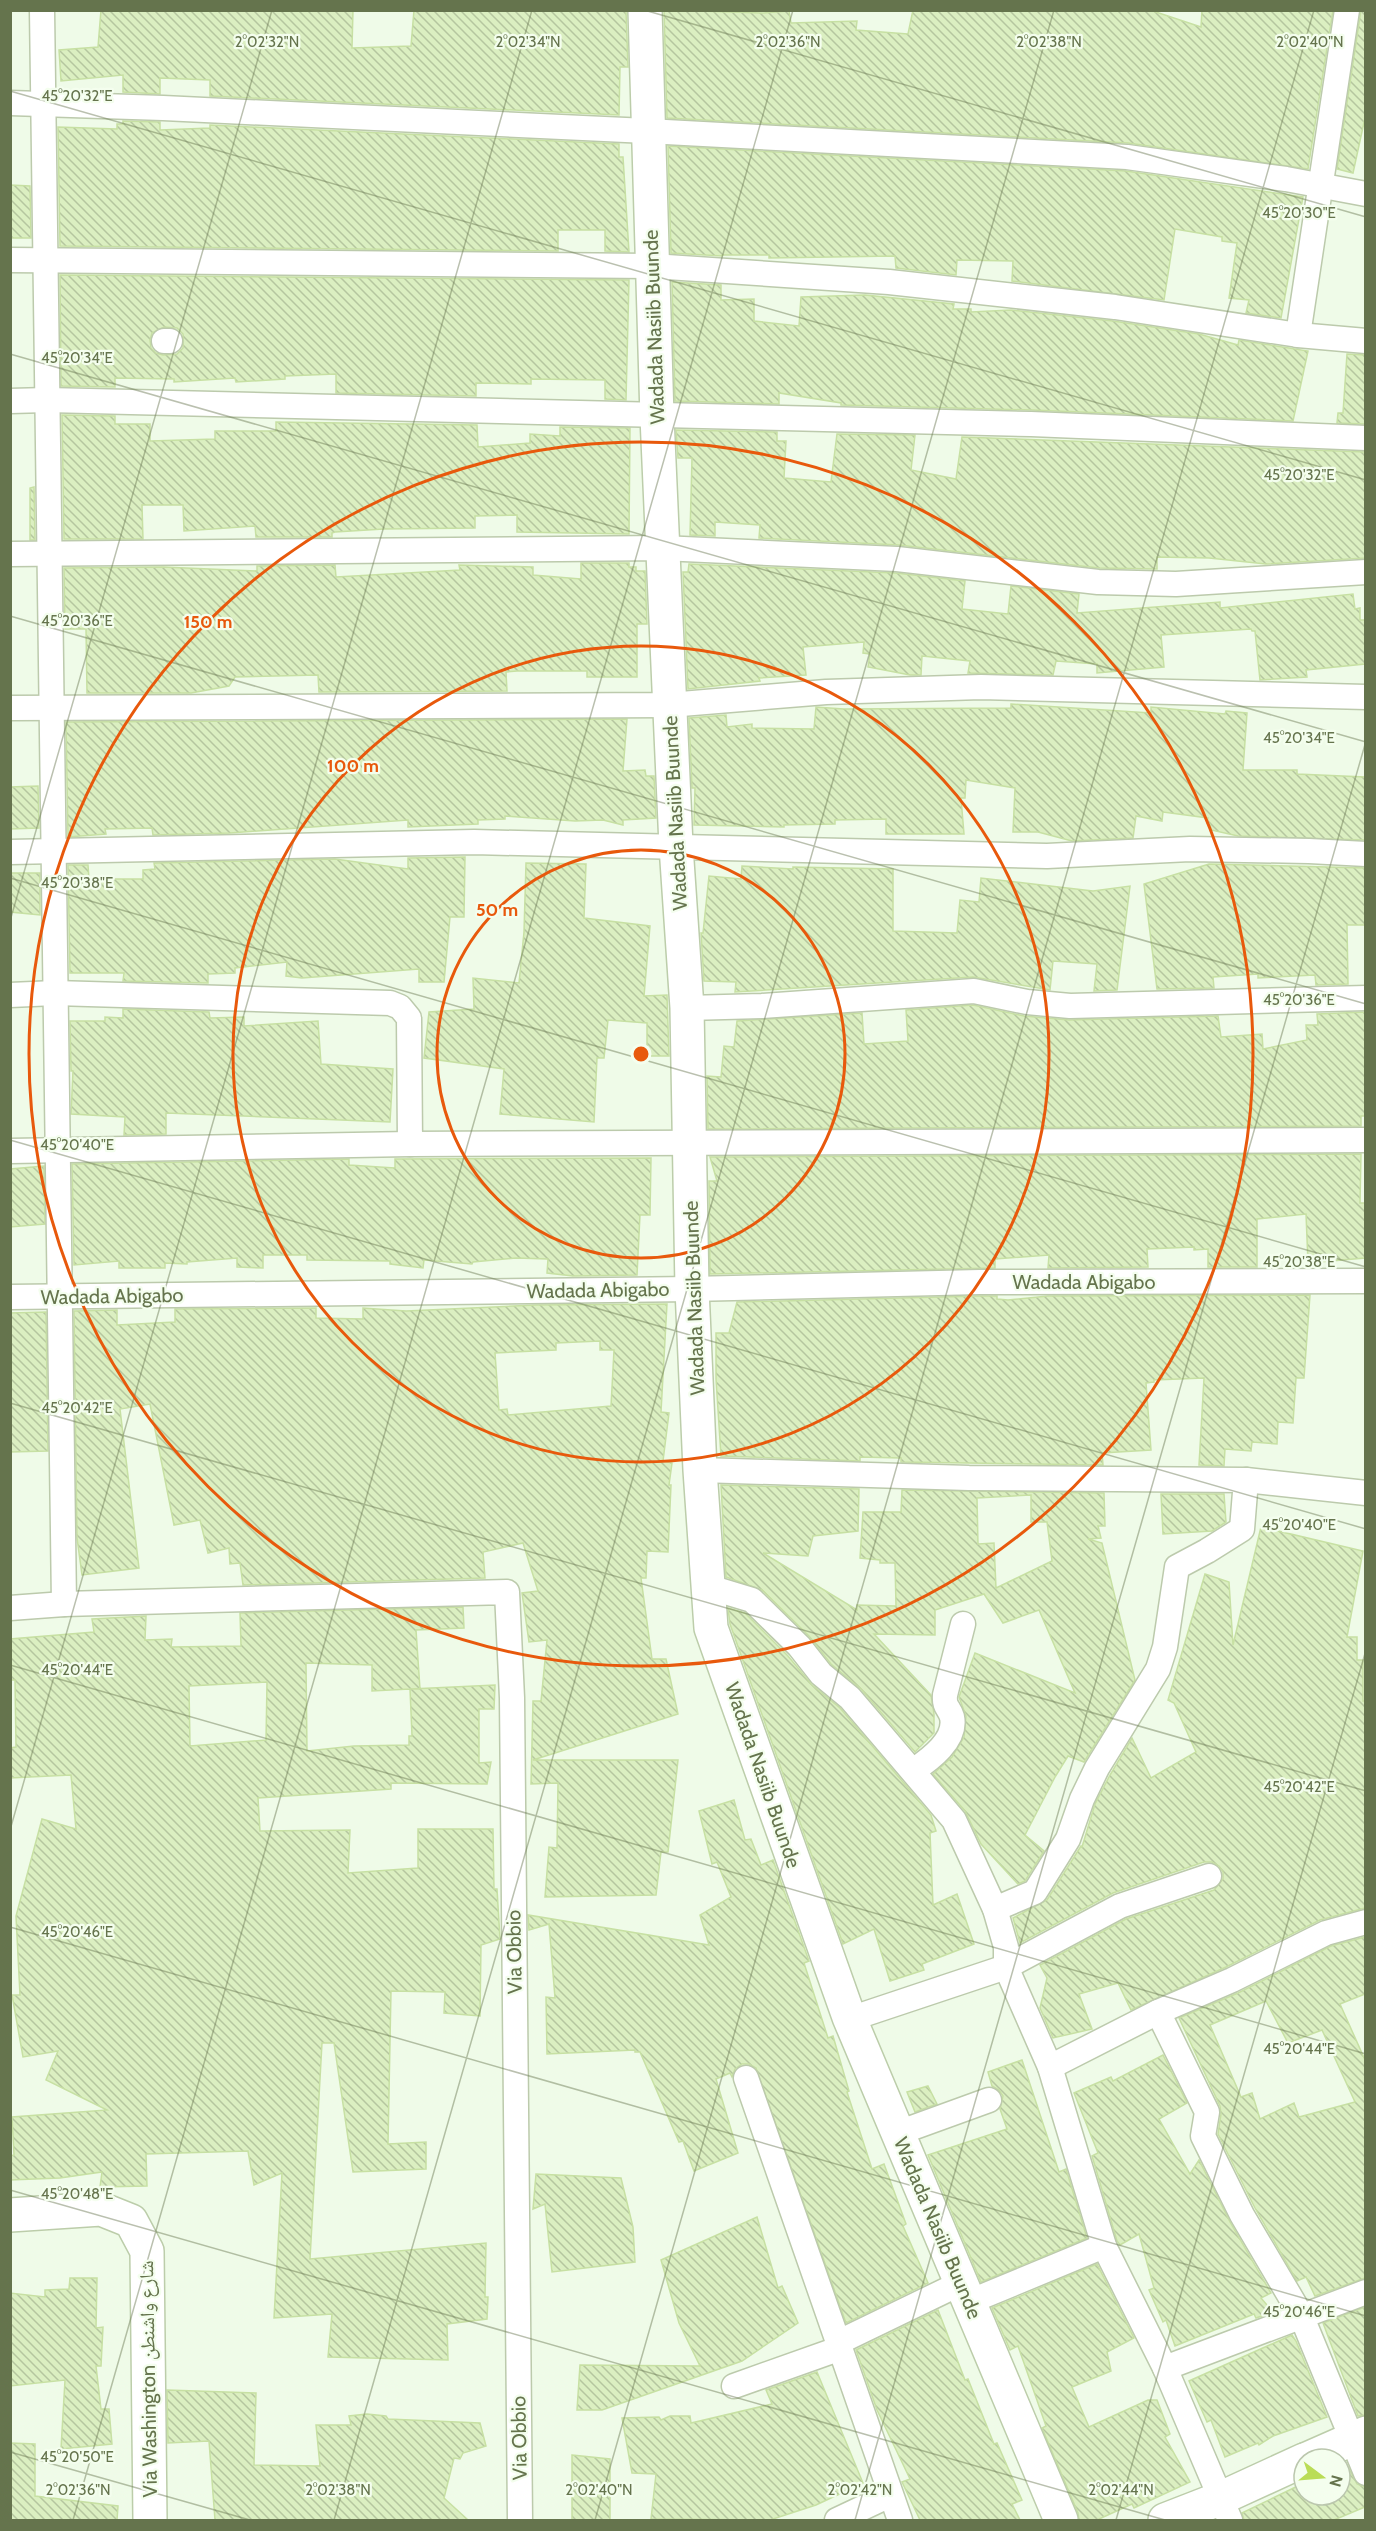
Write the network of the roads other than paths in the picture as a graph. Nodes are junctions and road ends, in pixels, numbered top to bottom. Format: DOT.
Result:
graph roads {
  1 [pos="42,10"];
  2 [pos="645,10"];
  3 [pos="1347,10"];
  4 [pos="10,103"];
  5 [pos="43,104"];
  6 [pos="647,131"];
  7 [pos="1320,186"];
  8 [pos="1365,194"];
  9 [pos="10,260"];
  10 [pos="45,261"];
  11 [pos="652,266"];
  12 [pos="1298,335"];
  13 [pos="1365,340"];
  14 [pos="47,400"];
  15 [pos="10,401"];
  16 [pos="657,417"];
  17 [pos="1365,438"];
  18 [pos="662,548"];
  19 [pos="49,553"];
  20 [pos="10,554"];
  21 [pos="1365,572"];
  22 [pos="1365,697"];
  23 [pos="669,705"];
  24 [pos="10,708"];
  25 [pos="51,708"];
  26 [pos="676,846"];
  27 [pos="53,851"];
  28 [pos="10,852"];
  29 [pos="1365,854"];
  30 [pos="55,993"];
  31 [pos="10,995"];
  32 [pos="1365,998"];
  33 [pos="687,1008"];
  34 [pos="1365,1140"];
  35 [pos="410,1144"];
  36 [pos="689,1144"];
  37 [pos="56,1150"];
  38 [pos="10,1151"];
  39 [pos="1365,1281"];
  40 [pos="692,1289"];
  41 [pos="59,1296"];
  42 [pos="10,1297"];
  43 [pos="700,1470"];
  44 [pos="1246,1480"];
  45 [pos="1365,1493"];
  46 [pos="709,1587"];
  47 [pos="64,1604"];
  48 [pos="10,1608"];
  49 [pos="963,1624"];
  50 [pos="914,1770"];
  51 [pos="1209,1876"];
  52 [pos="995,1909"];
  53 [pos="1365,1922"];
  54 [pos="1006,1967"];
  55 [pos="1158,2012"];
  56 [pos="850,2019"];
  57 [pos="1050,2067"];
  58 [pos="746,2078"];
  59 [pos="989,2100"];
  60 [pos="898,2133"];
  61 [pos="10,2215"];
  62 [pos="1104,2246"];
  63 [pos="965,2292"];
  64 [pos="1365,2292"];
  65 [pos="1301,2315"];
  66 [pos="840,2345"];
  67 [pos="1166,2368"];
  68 [pos="734,2385"];
  69 [pos="1359,2436"];
  70 [pos="1335,2447"];
  71 [pos="1292,2469"];
  72 [pos="1365,2473"];
  73 [pos="890,2495"];
  74 [pos="1224,2510"];
  75 [pos="150,2520"];
  76 [pos="519,2520"];
  77 [pos="837,2520"];
  78 [pos="900,2520"];
  79 [pos="1061,2520"];
  80 [pos="1165,2520"];
  1 -- 5 [label="street"];
  2 -- 6 [label="street, Wadada Nasiib Buunde"];
  3 -- 7 [label="street"];
  4 -- 5 [label="street"];
  5 -- 6 [label="street"];
  5 -- 10 [label="street"];
  6 -- 7 [label="street"];
  6 -- 11 [label="street, Wadada Nasiib Buunde"];
  7 -- 8 [label="street"];
  7 -- 12 [label="street"];
  9 -- 10 [label="street"];
  10 -- 11 [label="street"];
  10 -- 14 [label="street"];
  11 -- 12 [label="street"];
  11 -- 16 [label="street, Wadada Nasiib Buunde"];
  12 -- 13 [label="street"];
  14 -- 15 [label="street"];
  14 -- 16 [label="street"];
  14 -- 19 [label="street"];
  16 -- 17 [label="street"];
  16 -- 18 [label="street, Wadada Nasiib Buunde"];
  18 -- 19 [label="street"];
  18 -- 21 [label="street"];
  18 -- 23 [label="street, Wadada Nasiib Buunde"];
  19 -- 20 [label="street"];
  19 -- 25 [label="street"];
  22 -- 23 [label="street"];
  23 -- 25 [label="street"];
  23 -- 26 [label="street, Wadada Nasiib Buunde"];
  24 -- 25 [label="street"];
  25 -- 27 [label="street"];
  26 -- 27 [label="street"];
  26 -- 29 [label="street"];
  26 -- 33 [label="street, Wadada Nasiib Buunde"];
  27 -- 28 [label="street"];
  27 -- 30 [label="street"];
  30 -- 31 [label="street"];
  30 -- 35 [label="street"];
  30 -- 37 [label="street"];
  32 -- 33 [label="street"];
  33 -- 36 [label="street, Wadada Nasiib Buunde"];
  34 -- 36 [label="street"];
  35 -- 36 [label="street"];
  35 -- 37 [label="street"];
  36 -- 40 [label="street, Wadada Nasiib Buunde"];
  37 -- 38 [label="street"];
  37 -- 41 [label="street"];
  39 -- 40 [label="street, Wadada Abigabo"];
  40 -- 41 [label="street, Wadada Abigabo"];
  40 -- 43 [label="street, Wadada Nasiib Buunde"];
  41 -- 42 [label="street, Wadada Abigabo"];
  41 -- 47 [label="street"];
  43 -- 44 [label="street"];
  43 -- 46 [label="street, Wadada Nasiib Buunde"];
  44 -- 45 [label="street"];
  44 -- 52 [label="street"];
  46 -- 50 [label="street"];
  46 -- 56 [label="street, Wadada Nasiib Buunde"];
  47 -- 48 [label="street"];
  47 -- 76 [label="street, Via Obbio"];
  49 -- 50 [label="street"];
  50 -- 52 [label="street"];
  51 -- 54 [label="street"];
  52 -- 54 [label="street"];
  53 -- 55 [label="street"];
  54 -- 56 [label="street"];
  54 -- 57 [label="street"];
  55 -- 57 [label="street"];
  55 -- 65 [label="street"];
  56 -- 60 [label="street, Wadada Nasiib Buunde"];
  57 -- 62 [label="street"];
  58 -- 66 [label="street"];
  59 -- 60 [label="street"];
  60 -- 63 [label="street, Wadada Nasiib Buunde"];
  61 -- 75 [label="street, Via Washington شارع واشنطن"];
  62 -- 63 [label="street"];
  62 -- 67 [label="street"];
  63 -- 66 [label="street"];
  63 -- 79 [label="street, Wadada Nasiib Buunde"];
  64 -- 65 [label="street"];
  65 -- 67 [label="street"];
  65 -- 69 [label="street"];
  66 -- 68 [label="street"];
  66 -- 73 [label="street"];
  67 -- 74 [label="street"];
  69 -- 70 [label="street"];
  69 -- 72 [label="street"];
  71 -- 74 [label="street"];
  73 -- 77 [label="street"];
  73 -- 78 [label="street"];
  74 -- 80 [label="street"];
}
